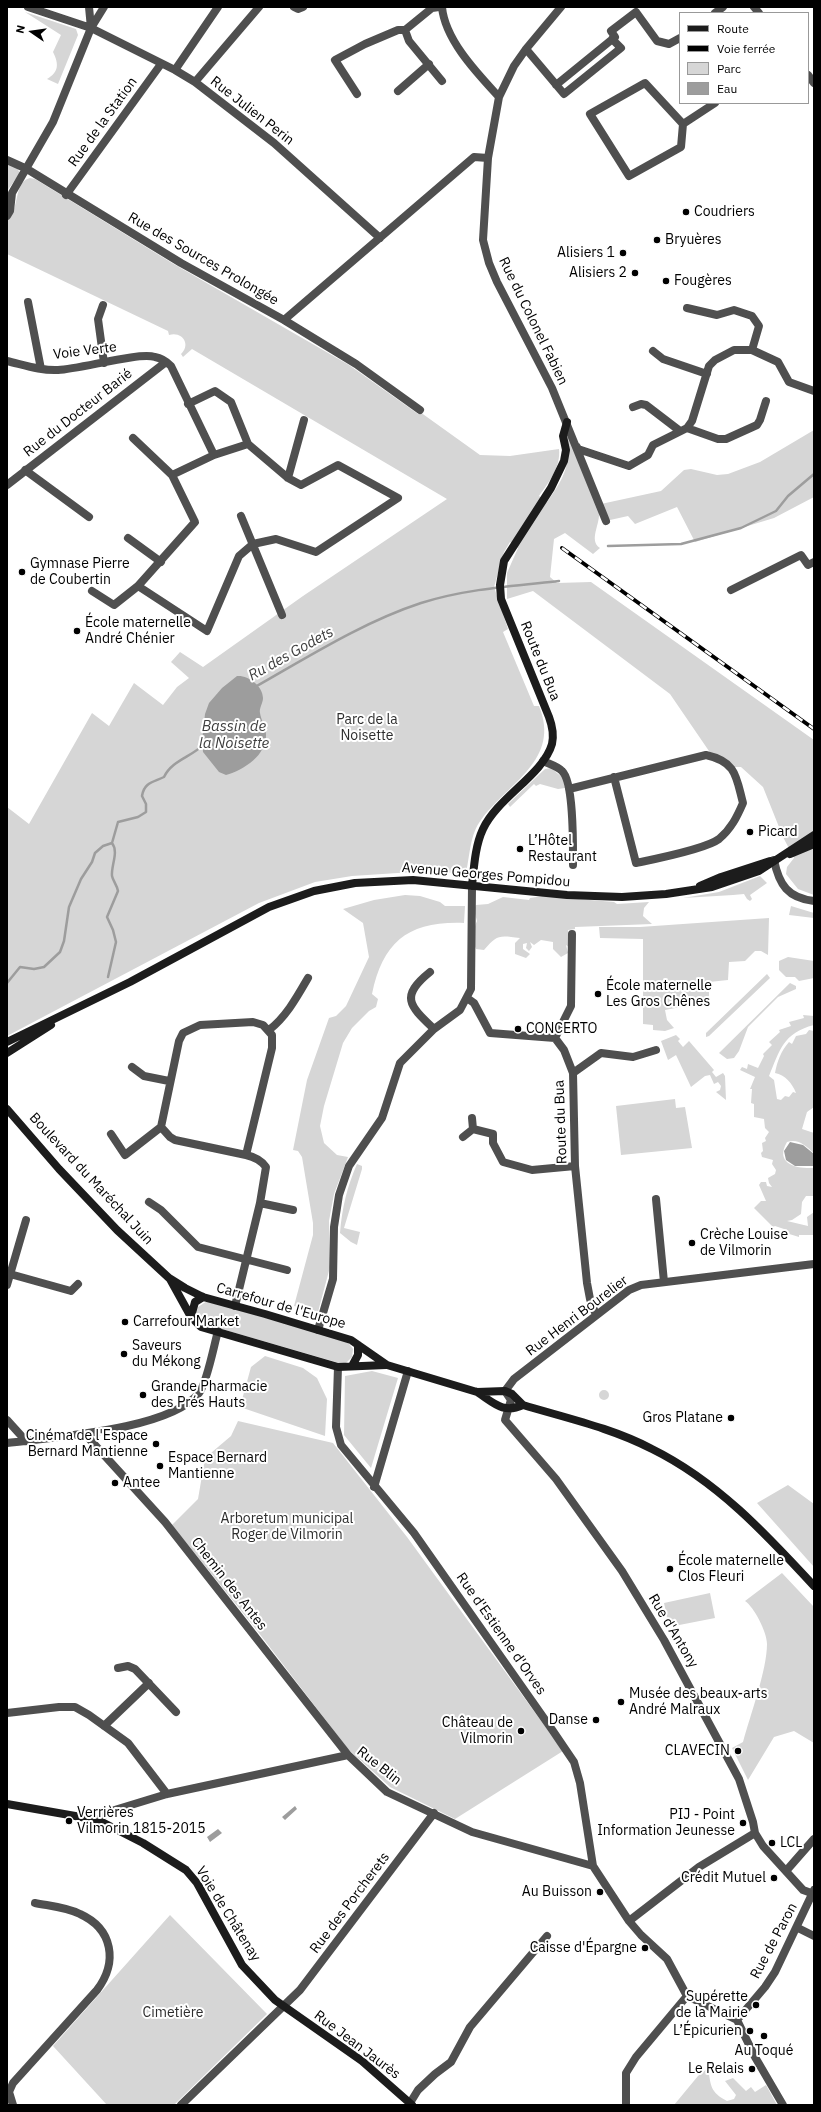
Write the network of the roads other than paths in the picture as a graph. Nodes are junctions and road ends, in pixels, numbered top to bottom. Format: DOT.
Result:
graph roads {
  1 [pos="28,7"];
  2 [pos="89,7"];
  3 [pos="104,7"];
  4 [pos="218,7"];
  5 [pos="259,7"];
  6 [pos="294,7"];
  7 [pos="303,7"];
  8 [pos="439,7"];
  9 [pos="442,7"];
  10 [pos="561,7"];
  11 [pos="91,28"];
  12 [pos="405,30"];
  13 [pos="679,38"];
  14 [pos="612,39"];
  15 [pos="526,49"];
  16 [pos="161,64"];
  17 [pos="429,64"];
  18 [pos="175,70"];
  19 [pos="195,82"];
  20 [pos="442,82"];
  21 [pos="556,85"];
  22 [pos="398,90"];
  23 [pos="357,94"];
  24 [pos="499,97"];
  25 [pos="713,104"];
  26 [pos="683,124"];
  27 [pos="488,158"];
  28 [pos="7,160"];
  29 [pos="27,169"];
  30 [pos="10,194"];
  31 [pos="66,195"];
  32 [pos="7,216"];
  33 [pos="380,238"];
  34 [pos="28,302"];
  35 [pos="103,305"];
  36 [pos="686,308"];
  37 [pos="284,320"];
  38 [pos="752,350"];
  39 [pos="653,351"];
  40 [pos="7,361"];
  41 [pos="166,362"];
  42 [pos="104,363"];
  43 [pos="41,369"];
  44 [pos="707,374"];
  45 [pos="814,391"];
  46 [pos="766,401"];
  47 [pos="188,404"];
  48 [pos="633,407"];
  49 [pos="420,410"];
  50 [pos="304,420"];
  51 [pos="566,422"];
  52 [pos="684,429"];
  53 [pos="133,438"];
  54 [pos="248,444"];
  55 [pos="214,455"];
  56 [pos="25,470"];
  57 [pos="172,475"];
  58 [pos="288,478"];
  59 [pos="7,484"];
  60 [pos="241,516"];
  61 [pos="89,517"];
  62 [pos="606,521"];
  63 [pos="128,538"];
  64 [pos="253,544"];
  65 [pos="161,562"];
  66 [pos="814,562"];
  67 [pos="138,586"];
  68 [pos="731,590"];
  69 [pos="92,591"];
  70 [pos="501,599"];
  71 [pos="282,615"];
  72 [pos="543,761"];
  73 [pos="614,777"];
  74 [pos="569,788"];
  75 [pos="814,834"];
  76 [pos="814,844"];
  77 [pos="774,860"];
  78 [pos="573,865"];
  79 [pos="472,886"];
  80 [pos="814,901"];
  81 [pos="572,934"];
  82 [pos="430,972"];
  83 [pos="308,978"];
  84 [pos="467,998"];
  85 [pos="87,1003"];
  86 [pos="434,1029"];
  87 [pos="269,1030"];
  88 [pos="555,1038"];
  89 [pos="9,1040"];
  90 [pos="656,1050"];
  91 [pos="7,1053"];
  92 [pos="132,1067"];
  93 [pos="573,1073"];
  94 [pos="170,1081"];
  95 [pos="7,1106"];
  96 [pos="9,1114"];
  97 [pos="472,1118"];
  98 [pos="161,1127"];
  99 [pos="473,1130"];
  100 [pos="111,1134"];
  101 [pos="463,1137"];
  102 [pos="246,1155"];
  103 [pos="575,1166"];
  104 [pos="656,1199"];
  105 [pos="149,1202"];
  106 [pos="260,1203"];
  107 [pos="293,1210"];
  108 [pos="26,1220"];
  109 [pos="246,1260"];
  110 [pos="814,1264"];
  111 [pos="287,1270"];
  112 [pos="10,1274"];
  113 [pos="169,1278"];
  114 [pos="664,1282"];
  115 [pos="78,1284"];
  116 [pos="7,1285"];
  117 [pos="203,1297"];
  118 [pos="235,1306"];
  119 [pos="596,1315"];
  120 [pos="190,1317"];
  121 [pos="318,1330"];
  122 [pos="218,1332"];
  123 [pos="358,1345"];
  124 [pos="387,1365"];
  125 [pos="352,1366"];
  126 [pos="338,1367"];
  127 [pos="408,1372"];
  128 [pos="505,1391"];
  129 [pos="477,1392"];
  130 [pos="523,1405"];
  131 [pos="508,1409"];
  132 [pos="7,1420"];
  133 [pos="84,1433"];
  134 [pos="26,1441"];
  135 [pos="7,1443"];
  136 [pos="374,1487"];
  137 [pos="814,1586"];
  138 [pos="118,1668"];
  139 [pos="148,1683"];
  140 [pos="176,1712"];
  141 [pos="7,1713"];
  142 [pos="104,1726"];
  143 [pos="348,1755"];
  144 [pos="167,1794"];
  145 [pos="7,1804"];
  146 [pos="434,1813"];
  147 [pos="98,1820"];
  148 [pos="755,1833"];
  149 [pos="814,1839"];
  150 [pos="593,1866"];
  151 [pos="786,1871"];
  152 [pos="814,1893"];
  153 [pos="35,1903"];
  154 [pos="629,1921"];
  155 [pos="798,1928"];
  156 [pos="547,1936"];
  157 [pos="814,1936"];
  158 [pos="687,1996"];
  159 [pos="284,2007"];
  160 [pos="737,2020"];
  161 [pos="411,2104"];
  162 [pos="13,2105"];
  163 [pos="181,2105"];
  164 [pos="626,2105"];
  165 [pos="783,2105"];
  1 -- 11 [label="street, Rue Julien Perin"];
  2 -- 11 [label="street"];
  3 -- 11 [label="street"];
  4 -- 18 [label="street"];
  5 -- 19 [label="street"];
  6 -- 7 [label="street"];
  8 -- 12 [label="street"];
  9 -- 24 [label="street"];
  10 -- 15 [label="street, Rue du Colonel Fabien"];
  11 -- 16 [label="street, Rue Julien Perin"];
  11 -- 29 [label="street"];
  12 -- 17 [label="street"];
  12 -- 23 [label="street"];
  13 -- 14 [label="street"];
  14 -- 21 [label="street"];
  14 -- 21 [label="street"];
  15 -- 21 [label="street"];
  15 -- 24 [label="street, Rue du Colonel Fabien"];
  16 -- 18 [label="street, Rue Julien Perin"];
  16 -- 31 [label="street, Rue de la Station"];
  17 -- 20 [label="street"];
  17 -- 22 [label="street"];
  18 -- 19 [label="street, Rue Julien Perin"];
  19 -- 33 [label="street, Rue Julien Perin"];
  24 -- 27 [label="street, Rue du Colonel Fabien"];
  25 -- 26 [label="street"];
  26 -- 26 [label="street"];
  27 -- 33 [label="street, Rue des Sources Prolongée"];
  27 -- 51 [label="street, Rue du Colonel Fabien"];
  28 -- 29 [label="street, Rue des Sources Prolongée"];
  29 -- 30 [label="street"];
  29 -- 31 [label="street, Rue des Sources Prolongée"];
  30 -- 32 [label="street"];
  31 -- 37 [label="street, Rue des Sources Prolongée"];
  33 -- 37 [label="street, Rue des Sources Prolongée"];
  34 -- 43 [label="street"];
  35 -- 42 [label="street"];
  36 -- 38 [label="street"];
  37 -- 49 [label="street"];
  38 -- 44 [label="street"];
  38 -- 45 [label="street"];
  39 -- 44 [label="street"];
  40 -- 43 [label="street, Voie Verte"];
  41 -- 42 [label="street, Voie Verte"];
  41 -- 47 [label="street"];
  41 -- 56 [label="street, Rue du Docteur Barié"];
  42 -- 43 [label="street, Voie Verte"];
  44 -- 52 [label="street"];
  46 -- 52 [label="street"];
  47 -- 54 [label="street"];
  47 -- 55 [label="street"];
  48 -- 52 [label="street"];
  50 -- 58 [label="street"];
  51 -- 52 [label="street"];
  51 -- 62 [label="street"];
  51 -- 70 [label="street, Rue du Colonel Fabien"];
  53 -- 57 [label="street"];
  54 -- 55 [label="street"];
  54 -- 58 [label="street"];
  55 -- 57 [label="street"];
  56 -- 59 [label="street, Rue du Docteur Barié"];
  56 -- 61 [label="street"];
  57 -- 65 [label="street"];
  58 -- 64 [label="street"];
  60 -- 64 [label="street"];
  63 -- 65 [label="street"];
  64 -- 67 [label="street"];
  64 -- 71 [label="street"];
  65 -- 67 [label="street"];
  66 -- 68 [label="street"];
  67 -- 69 [label="street"];
  70 -- 72 [label="street, Route du Bua"];
  72 -- 74 [label="street"];
  72 -- 79 [label="street"];
  73 -- 73 [label="street"];
  73 -- 74 [label="street"];
  74 -- 78 [label="street"];
  75 -- 77 [label="street, Avenue Georges Pompidou"];
  76 -- 77 [label="street, Avenue Georges Pompidou"];
  77 -- 79 [label="street, Avenue Georges Pompidou"];
  77 -- 80 [label="street"];
  79 -- 84 [label="street"];
  79 -- 85 [label="street, Avenue Georges Pompidou"];
  81 -- 88 [label="street"];
  82 -- 86 [label="street"];
  83 -- 87 [label="street"];
  84 -- 86 [label="street"];
  84 -- 88 [label="street"];
  85 -- 89 [label="street, Avenue Georges Pompidou"];
  85 -- 91 [label="street, Avenue Georges Pompidou"];
  86 -- 121 [label="street"];
  87 -- 94 [label="street"];
  87 -- 102 [label="street"];
  88 -- 93 [label="street, Route du Bua"];
  90 -- 93 [label="street"];
  92 -- 94 [label="street"];
  93 -- 103 [label="street, Route du Bua"];
  94 -- 98 [label="street"];
  95 -- 96 [label="street, Boulevard du Maréchal Juin"];
  96 -- 113 [label="street, Boulevard du Maréchal Juin"];
  97 -- 99 [label="street"];
  98 -- 100 [label="street"];
  98 -- 102 [label="street"];
  99 -- 101 [label="street"];
  99 -- 103 [label="street"];
  102 -- 106 [label="street"];
  103 -- 119 [label="street, Route du Bua"];
  104 -- 114 [label="street"];
  105 -- 109 [label="street"];
  106 -- 107 [label="street"];
  106 -- 109 [label="street"];
  108 -- 112 [label="street"];
  109 -- 111 [label="street"];
  109 -- 118 [label="street"];
  110 -- 114 [label="street, Rue Henri Bourelier"];
  112 -- 115 [label="street"];
  112 -- 116 [label="street"];
  113 -- 117 [label="street, Boulevard du Maréchal Juin"];
  113 -- 120 [label="street, Boulevard du Maréchal Juin"];
  114 -- 119 [label="street, Rue Henri Bourelier"];
  117 -- 118 [label="street, Carrefour de l'Europe"];
  117 -- 120 [label="street, Carrefour de l'Europe"];
  118 -- 121 [label="street, Carrefour de l'Europe"];
  119 -- 128 [label="street, Rue Henri Bourelier"];
  120 -- 122 [label="street"];
  121 -- 123 [label="street, Carrefour de l'Europe"];
  122 -- 126 [label="street"];
  122 -- 133 [label="street"];
  123 -- 124 [label="street"];
  123 -- 125 [label="street, Carrefour de l'Europe"];
  124 -- 125 [label="street"];
  124 -- 127 [label="street"];
  125 -- 126 [label="street"];
  126 -- 136 [label="street, Rue d'Estienne d'Orves"];
  127 -- 129 [label="street"];
  127 -- 136 [label="street"];
  128 -- 129 [label="street"];
  128 -- 130 [label="street"];
  128 -- 131 [label="street"];
  129 -- 131 [label="street"];
  130 -- 131 [label="street"];
  130 -- 137 [label="street"];
  131 -- 148 [label="street, Rue d'Antony"];
  132 -- 134 [label="street"];
  133 -- 134 [label="street"];
  133 -- 143 [label="street, Chemin des Antes"];
  134 -- 135 [label="street"];
  136 -- 150 [label="street, Rue d'Estienne d'Orves"];
  138 -- 139 [label="street"];
  139 -- 140 [label="street"];
  139 -- 142 [label="street"];
  141 -- 142 [label="street"];
  142 -- 144 [label="street"];
  143 -- 144 [label="street, Rue Blin"];
  143 -- 146 [label="street, Rue Blin"];
  144 -- 147 [label="street, Rue Blin"];
  145 -- 147 [label="street, Voie de Châtenay"];
  146 -- 150 [label="street, Rue Blin"];
  146 -- 159 [label="street, Rue des Porcherets"];
  147 -- 159 [label="street, Voie de Châtenay"];
  148 -- 151 [label="street, Rue d'Antony"];
  148 -- 154 [label="street"];
  149 -- 151 [label="street"];
  150 -- 154 [label="street, Rue d'Estienne d'Orves"];
  151 -- 152 [label="street, Rue d'Antony"];
  152 -- 155 [label="street, Rue de Paron"];
  153 -- 162 [label="street"];
  154 -- 158 [label="street, Rue d'Estienne d'Orves"];
  155 -- 157 [label="street"];
  155 -- 160 [label="street, Rue de Paron"];
  156 -- 161 [label="street"];
  158 -- 160 [label="street"];
  158 -- 164 [label="street"];
  159 -- 161 [label="street, Rue Jean Jaurès"];
  159 -- 163 [label="street, Rue des Porcherets"];
  160 -- 165 [label="street"];
}
